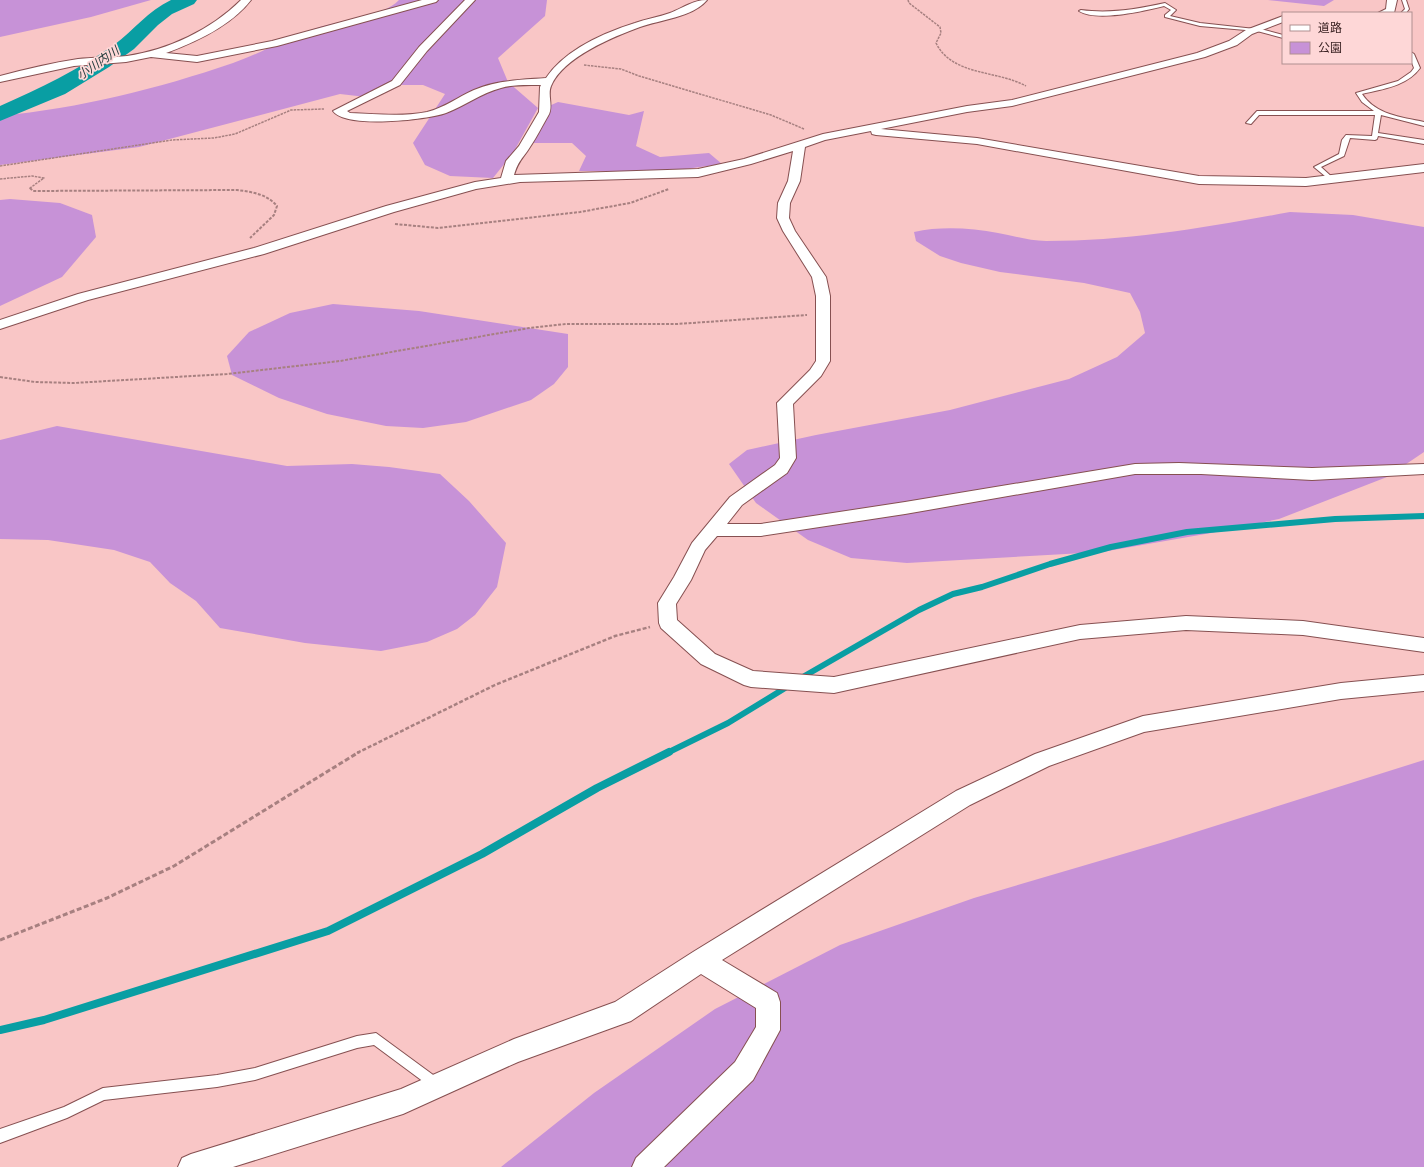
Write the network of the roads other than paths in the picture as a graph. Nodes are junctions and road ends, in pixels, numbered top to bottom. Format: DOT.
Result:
graph roads {
  1 [pos="246,0"];
  2 [pos="433,0"];
  3 [pos="470,0"];
  4 [pos="702,0"];
  5 [pos="1392,0"];
  6 [pos="1404,0"];
  7 [pos="1081,11"];
  8 [pos="1387,12"];
  9 [pos="1404,12"];
  10 [pos="1282,20"];
  11 [pos="1256,29"];
  12 [pos="1282,37"];
  13 [pos="151,54"];
  14 [pos="1412,56"];
  15 [pos="0,79"];
  16 [pos="549,81"];
  17 [pos="1378,113"];
  18 [pos="1249,123"];
  19 [pos="1424,124"];
  20 [pos="856,130"];
  21 [pos="1375,134"];
  22 [pos="1424,142"];
  23 [pos="800,144"];
  24 [pos="1424,168"];
  25 [pos="507,179"];
  26 [pos="1331,179"];
  27 [pos="0,325"];
  28 [pos="1424,469"];
  29 [pos="710,530"];
  30 [pos="1424,645"];
  31 [pos="1424,683"];
  32 [pos="701,960"];
  33 [pos="437,1084"];
  34 [pos="0,1136"];
  35 [pos="191,1167"];
  36 [pos="645,1167"];
  1 -- 13 [label="street"];
  2 -- 13 [label="street"];
  3 -- 16 [label="street"];
  4 -- 16 [label="street"];
  5 -- 8 [label="street"];
  6 -- 9 [label="lane"];
  7 -- 11 [label="lane"];
  10 -- 11 [label="street"];
  11 -- 12 [label="lane"];
  11 -- 20 [label="street"];
  13 -- 15 [label="street"];
  14 -- 17 [label="lane"];
  16 -- 25 [label="street"];
  17 -- 18 [label="lane"];
  17 -- 19 [label="lane"];
  17 -- 21 [label="lane"];
  20 -- 23 [label="street"];
  20 -- 26 [label="street"];
  21 -- 22 [label="lane"];
  21 -- 26 [label="lane"];
  23 -- 25 [label="street"];
  23 -- 29 [label="street"];
  24 -- 26 [label="street"];
  25 -- 27 [label="street"];
  28 -- 29 [label="street"];
  29 -- 30 [label="street"];
  31 -- 32 [label="street"];
  32 -- 33 [label="street"];
  32 -- 36 [label="street"];
  33 -- 34 [label="lane"];
  33 -- 35 [label="street"];
}
